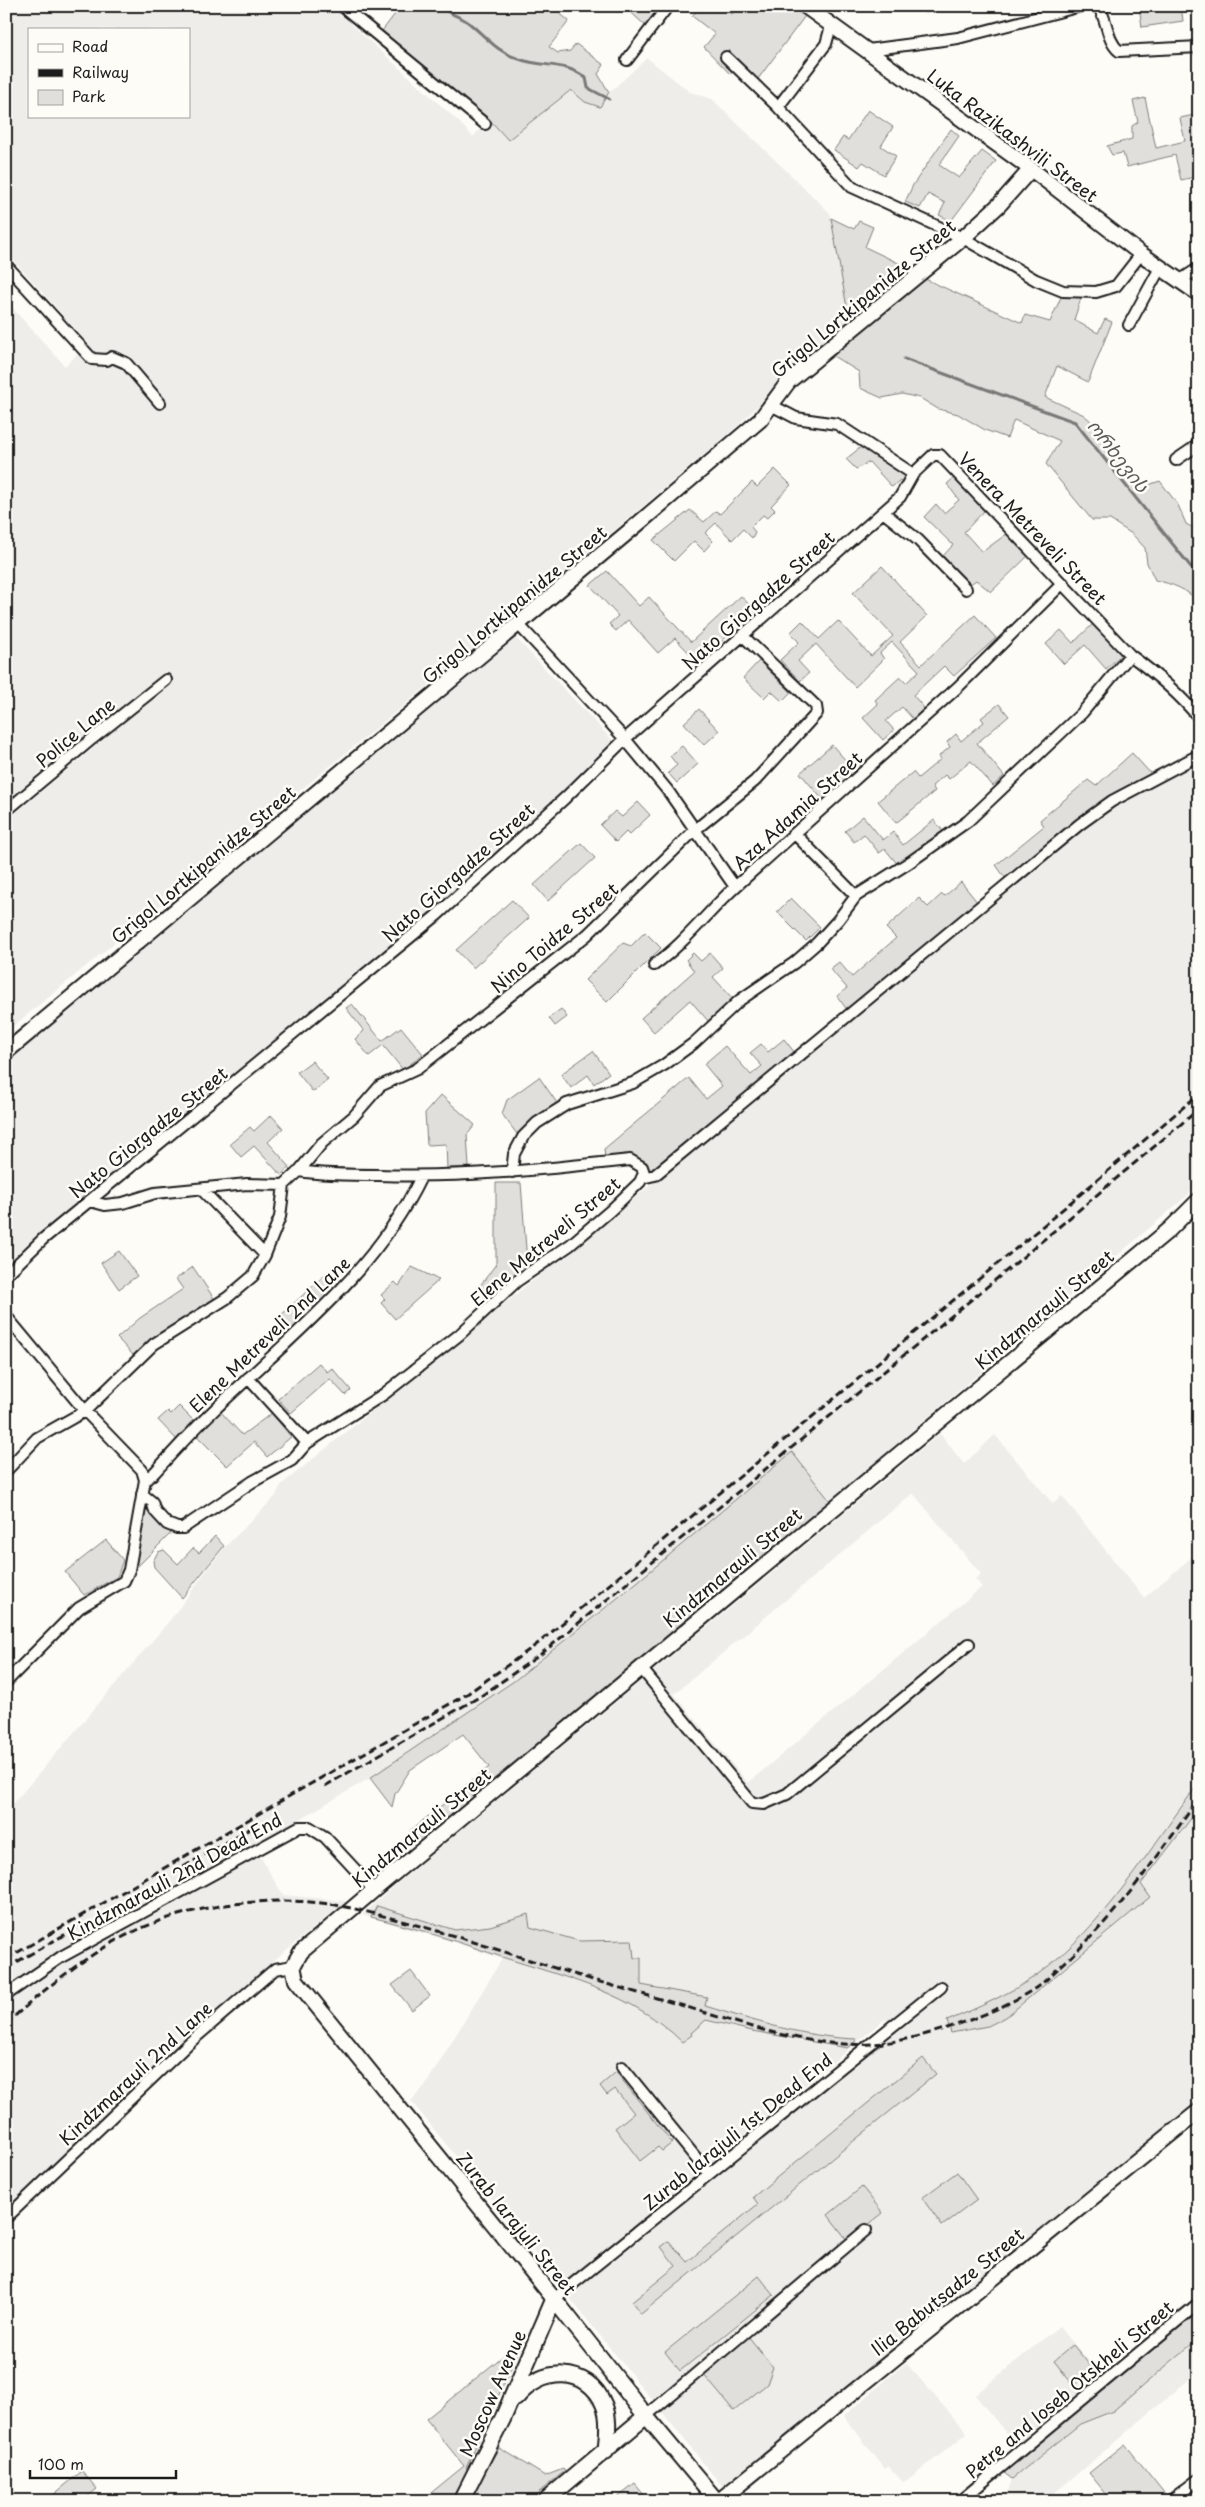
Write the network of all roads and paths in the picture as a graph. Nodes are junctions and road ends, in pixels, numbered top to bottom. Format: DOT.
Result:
graph roads {
  1 [pos="342,6"];
  2 [pos="668,6"];
  3 [pos="805,6"];
  4 [pos="1081,6"];
  5 [pos="1098,6"];
  6 [pos="832,26"];
  7 [pos="1199,47"];
  8 [pos="868,50"];
  9 [pos="726,57"];
  10 [pos="627,60"];
  11 [pos="778,107"];
  12 [pos="485,124"];
  13 [pos="1031,170"];
  14 [pos="963,238"];
  15 [pos="1141,254"];
  16 [pos="6,264"];
  17 [pos="1160,268"];
  18 [pos="1199,268"];
  19 [pos="1179,281"];
  20 [pos="1199,294"];
  21 [pos="1129,325"];
  22 [pos="160,403"];
  23 [pos="771,405"];
  24 [pos="1199,442"];
  25 [pos="1176,460"];
  26 [pos="913,474"];
  27 [pos="883,512"];
  28 [pos="1063,583"];
  29 [pos="966,589"];
  30 [pos="518,624"];
  31 [pos="743,636"];
  32 [pos="1130,655"];
  33 [pos="166,680"];
  34 [pos="1199,718"];
  35 [pos="625,739"];
  36 [pos="1199,755"];
  37 [pos="6,812"];
  38 [pos="695,830"];
  39 [pos="795,834"];
  40 [pos="735,888"];
  41 [pos="856,896"];
  42 [pos="654,965"];
  43 [pos="6,1052"];
  44 [pos="299,1171"];
  45 [pos="512,1172"];
  46 [pos="421,1177"];
  47 [pos="642,1178"];
  48 [pos="284,1185"];
  49 [pos="201,1189"];
  50 [pos="90,1201"];
  51 [pos="1197,1206"];
  52 [pos="265,1255"];
  53 [pos="6,1275"];
  54 [pos="6,1316"];
  55 [pos="248,1378"];
  56 [pos="85,1411"];
  57 [pos="307,1443"];
  58 [pos="6,1471"];
  59 [pos="145,1480"];
  60 [pos="142,1494"];
  61 [pos="969,1644"];
  62 [pos="641,1668"];
  63 [pos="6,1682"];
  64 [pos="374,1890"];
  65 [pos="293,1966"];
  66 [pos="941,1987"];
  67 [pos="6,1995"];
  68 [pos="622,2067"];
  69 [pos="1199,2111"];
  70 [pos="709,2174"];
  71 [pos="6,2218"];
  72 [pos="866,2230"];
  73 [pos="554,2299"];
  74 [pos="1199,2303"];
  75 [pos="507,2409"];
  76 [pos="646,2416"];
  77 [pos="606,2451"];
  78 [pos="1199,2479"];
  79 [pos="462,2501"];
  80 [pos="545,2501"];
  81 [pos="718,2501"];
  82 [pos="960,2501"];
  83 [pos="1170,2501"];
  1 -- 12 [label="street"];
  2 -- 10 [label="street"];
  3 -- 6 [label="street, Luka Razikashvili Street"];
  4 -- 8 [label="street"];
  5 -- 7 [label="street"];
  6 -- 8 [label="street, Luka Razikashvili Street"];
  6 -- 11 [label="street"];
  8 -- 13 [label="street, Luka Razikashvili Street"];
  9 -- 11 [label="street"];
  11 -- 14 [label="street"];
  13 -- 14 [label="street, Grigol Lortkipanidze Street"];
  13 -- 15 [label="street, Luka Razikashvili Street"];
  14 -- 15 [label="street"];
  14 -- 23 [label="street, Grigol Lortkipanidze Street"];
  15 -- 17 [label="street, Luka Razikashvili Street"];
  16 -- 22 [label="street"];
  17 -- 19 [label="street, Luka Razikashvili Street"];
  17 -- 21 [label="street"];
  18 -- 19 [label="street"];
  19 -- 20 [label="street, Luka Razikashvili Street"];
  23 -- 26 [label="street"];
  23 -- 30 [label="street, Grigol Lortkipanidze Street"];
  24 -- 25 [label="street"];
  26 -- 27 [label="street, Nato Giorgadze Street"];
  26 -- 28 [label="street, Venera Metreveli Street"];
  27 -- 29 [label="street"];
  27 -- 31 [label="street, Nato Giorgadze Street"];
  28 -- 32 [label="street, Venera Metreveli Street"];
  28 -- 39 [label="street, Aza Adamia Street"];
  30 -- 35 [label="street, Aza Adamia Street"];
  30 -- 43 [label="street, Grigol Lortkipanidze Street"];
  31 -- 35 [label="street, Nato Giorgadze Street"];
  31 -- 38 [label="street, Nino Toidze Street"];
  32 -- 34 [label="street, Venera Metreveli Street"];
  32 -- 41 [label="street"];
  33 -- 37 [label="street, Police Lane"];
  35 -- 38 [label="street, Aza Adamia Street"];
  35 -- 50 [label="street, Nato Giorgadze Street"];
  36 -- 47 [label="street"];
  38 -- 40 [label="street, Aza Adamia Street"];
  38 -- 44 [label="street, Nino Toidze Street"];
  39 -- 40 [label="street, Aza Adamia Street"];
  39 -- 41 [label="street"];
  40 -- 42 [label="street"];
  41 -- 45 [label="street"];
  44 -- 46 [label="street"];
  44 -- 48 [label="street, Nino Toidze Street"];
  45 -- 46 [label="street"];
  45 -- 47 [label="street, Elene Metreveli Street"];
  46 -- 55 [label="street, Elene Metreveli 2nd Lane"];
  47 -- 57 [label="street, Elene Metreveli Street"];
  48 -- 49 [label="street"];
  48 -- 52 [label="street"];
  49 -- 50 [label="street"];
  49 -- 52 [label="street"];
  50 -- 53 [label="street, Nato Giorgadze Street"];
  51 -- 62 [label="street, Kindzmarauli Street"];
  52 -- 56 [label="street"];
  54 -- 56 [label="street"];
  55 -- 57 [label="street"];
  55 -- 59 [label="street, Elene Metreveli 2nd Lane"];
  56 -- 58 [label="street"];
  56 -- 59 [label="street"];
  57 -- 60 [label="street, Elene Metreveli Street"];
  59 -- 60 [label="street"];
  60 -- 63 [label="street"];
  61 -- 62 [label="street"];
  62 -- 64 [label="street, Kindzmarauli Street"];
  64 -- 65 [label="street, Kindzmarauli Street"];
  64 -- 67 [label="street, Kindzmarauli 2nd Dead End"];
  65 -- 71 [label="street, Kindzmarauli 2nd Lane"];
  65 -- 73 [label="street, Zurab Iarajuli Street"];
  66 -- 70 [label="street, Zurab Iarajuli 1st Dead End"];
  68 -- 70 [label="street"];
  69 -- 81 [label="street, Ilia Babutsadze Street"];
  70 -- 73 [label="street, Zurab Iarajuli 1st Dead End"];
  72 -- 76 [label="street"];
  73 -- 75 [label="main road, Moscow Avenue"];
  73 -- 76 [label="main road, Zurab Iarajuli Street"];
  74 -- 82 [label="street, Petre and Ioseb Otskheli Street"];
  75 -- 77 [label="main road"];
  75 -- 79 [label="main road, Moscow Avenue"];
  76 -- 77 [label="main road"];
  76 -- 81 [label="street, Zurab Iarajuli Street"];
  77 -- 80 [label="main road"];
  78 -- 83 [label="street"];
}
